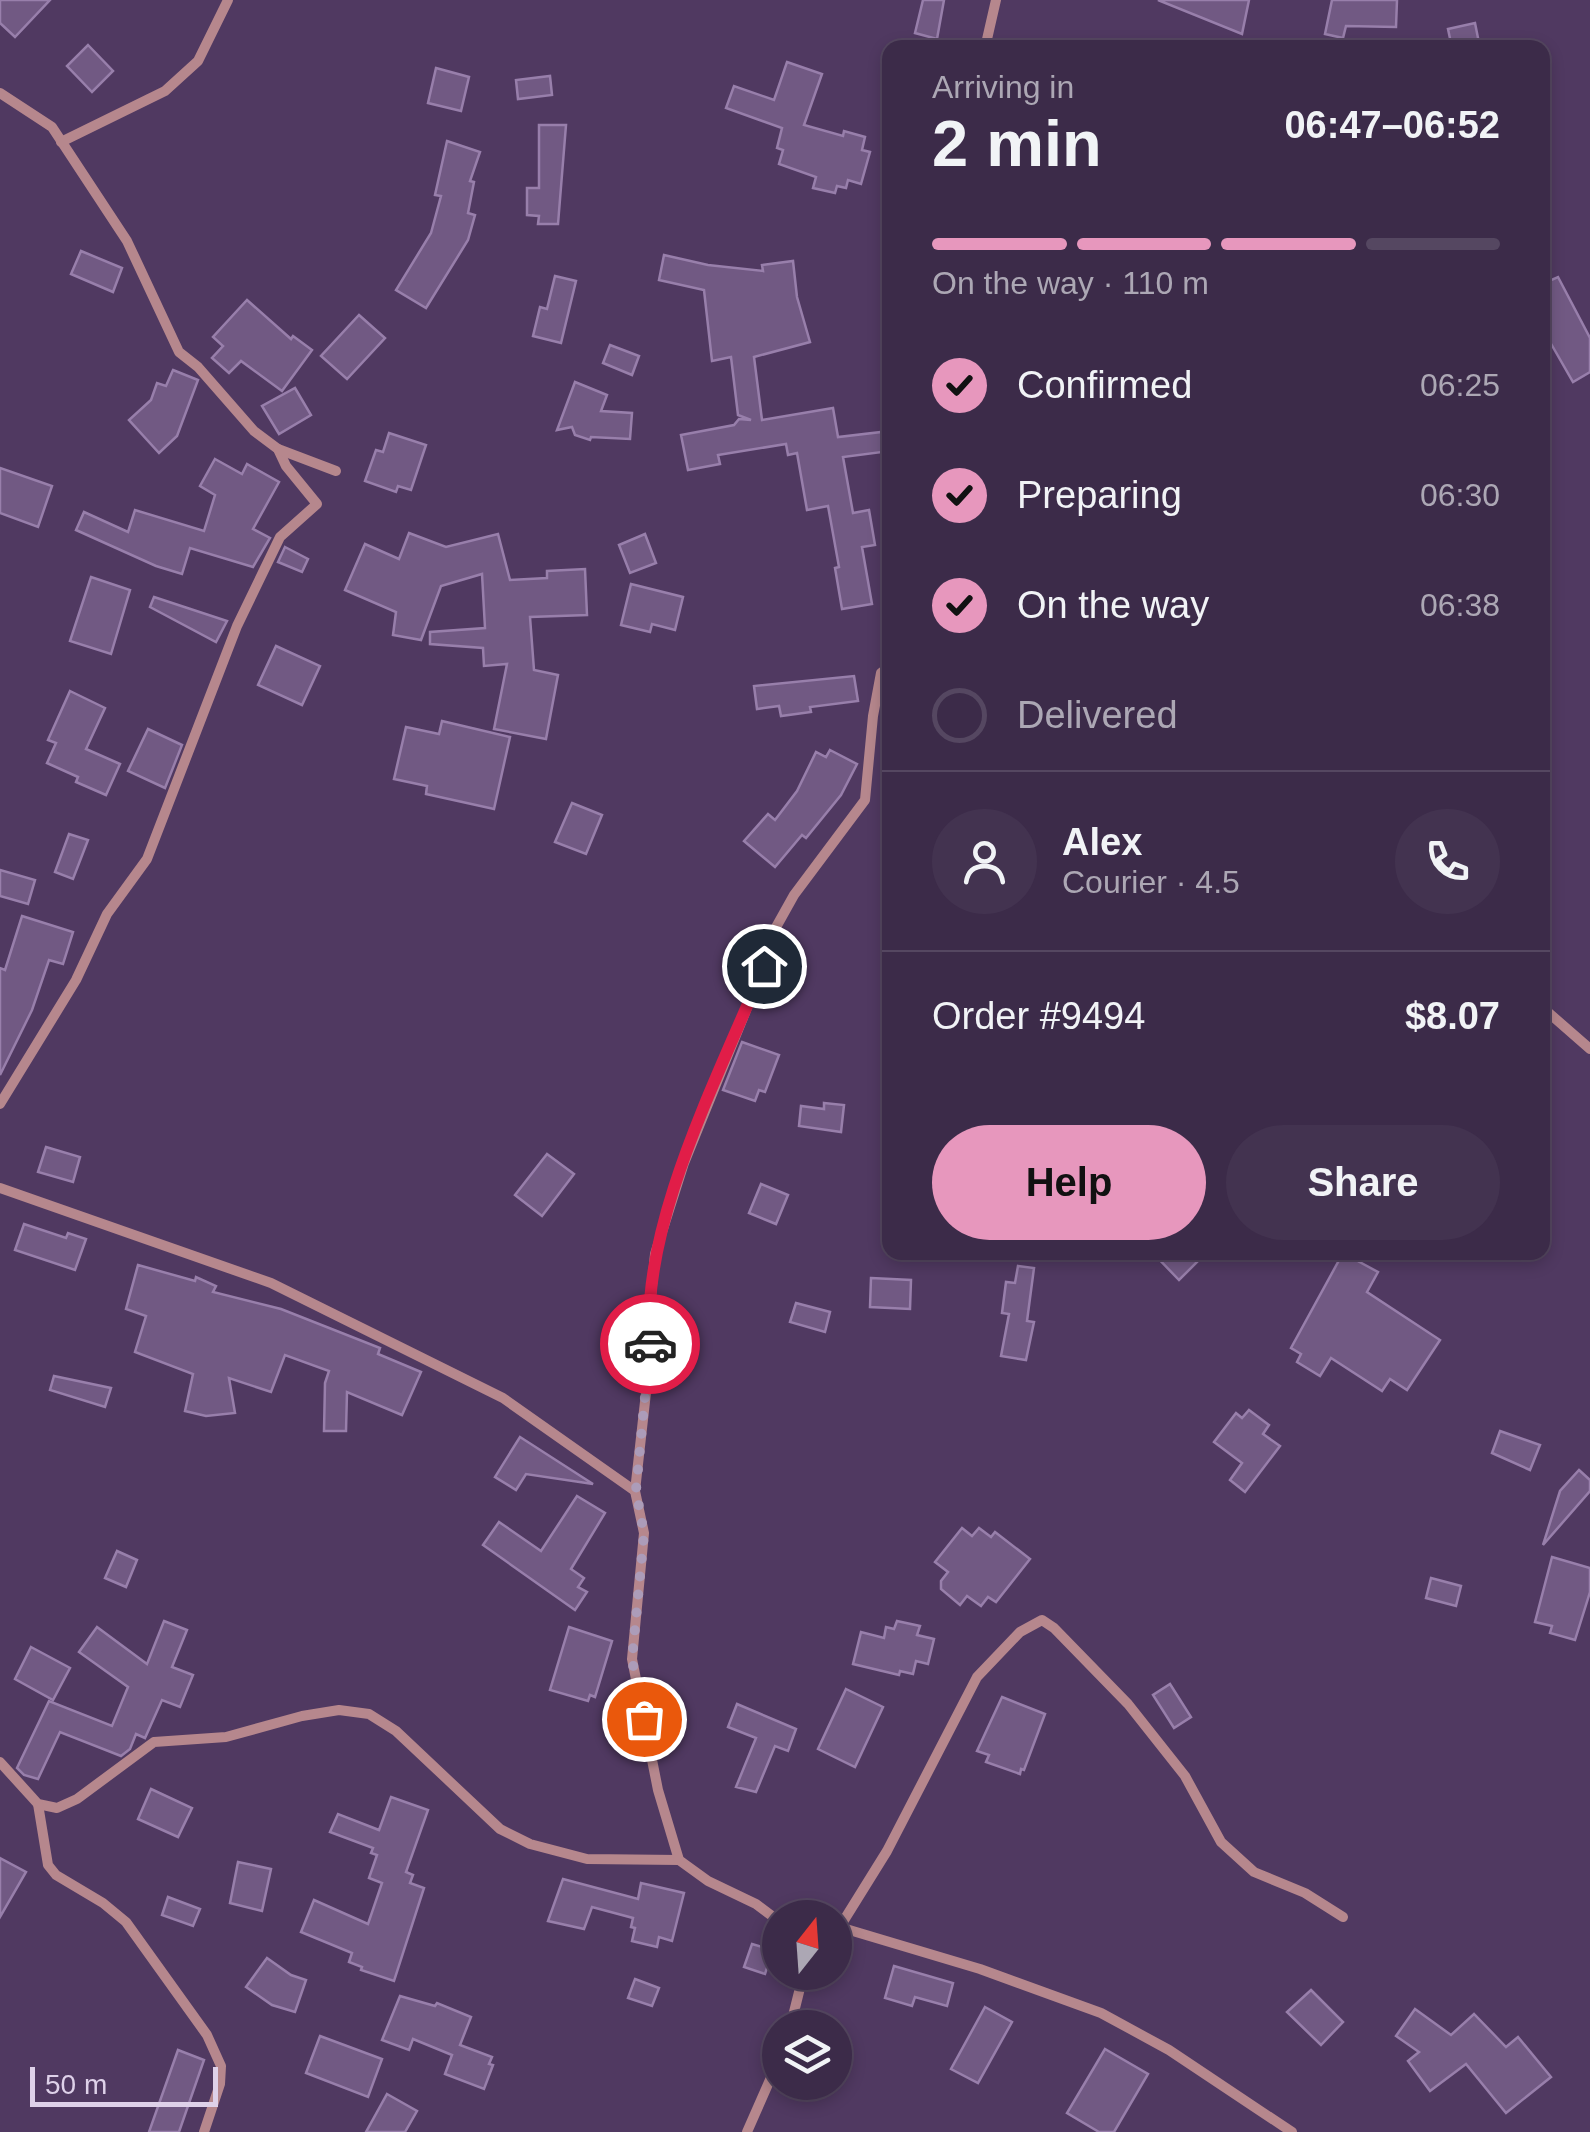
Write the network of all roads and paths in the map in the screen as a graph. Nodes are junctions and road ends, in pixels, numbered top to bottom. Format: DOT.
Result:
graph roads {
  1 [pos="228,0"];
  2 [pos="996,0"];
  3 [pos="987,40"];
  4 [pos="0,93"];
  5 [pos="61,142"];
  6 [pos="278,449"];
  7 [pos="336,470"];
  8 [pos="882,672"];
  9 [pos="1550,1014"];
  10 [pos="1590,1049"];
  11 [pos="0,1104"];
  12 [pos="0,1188"];
  13 [pos="636,1490"];
  14 [pos="0,1762"];
  15 [pos="38,1804"];
  16 [pos="679,1860"];
  17 [pos="852,1905"];
  18 [pos="762,1908"];
  19 [pos="1342,1916"];
  20 [pos="852,1930"];
  21 [pos="762,2099"];
  22 [pos="204,2132"];
  23 [pos="748,2132"];
  24 [pos="1292,2132"];
  1 -- 5 [label="street"];
  2 -- 3 [label="street"];
  4 -- 5 [label="street"];
  5 -- 6 [label="street"];
  6 -- 7 [label="street"];
  6 -- 11 [label="street"];
  8 -- 13 [label="street"];
  9 -- 10 [label="street"];
  12 -- 13 [label="street"];
  13 -- 16 [label="street"];
  14 -- 15 [label="street"];
  15 -- 16 [label="street"];
  15 -- 22 [label="street"];
  16 -- 18 [label="street"];
  17 -- 19 [label="street"];
  20 -- 24 [label="street"];
  21 -- 23 [label="street"];
}
